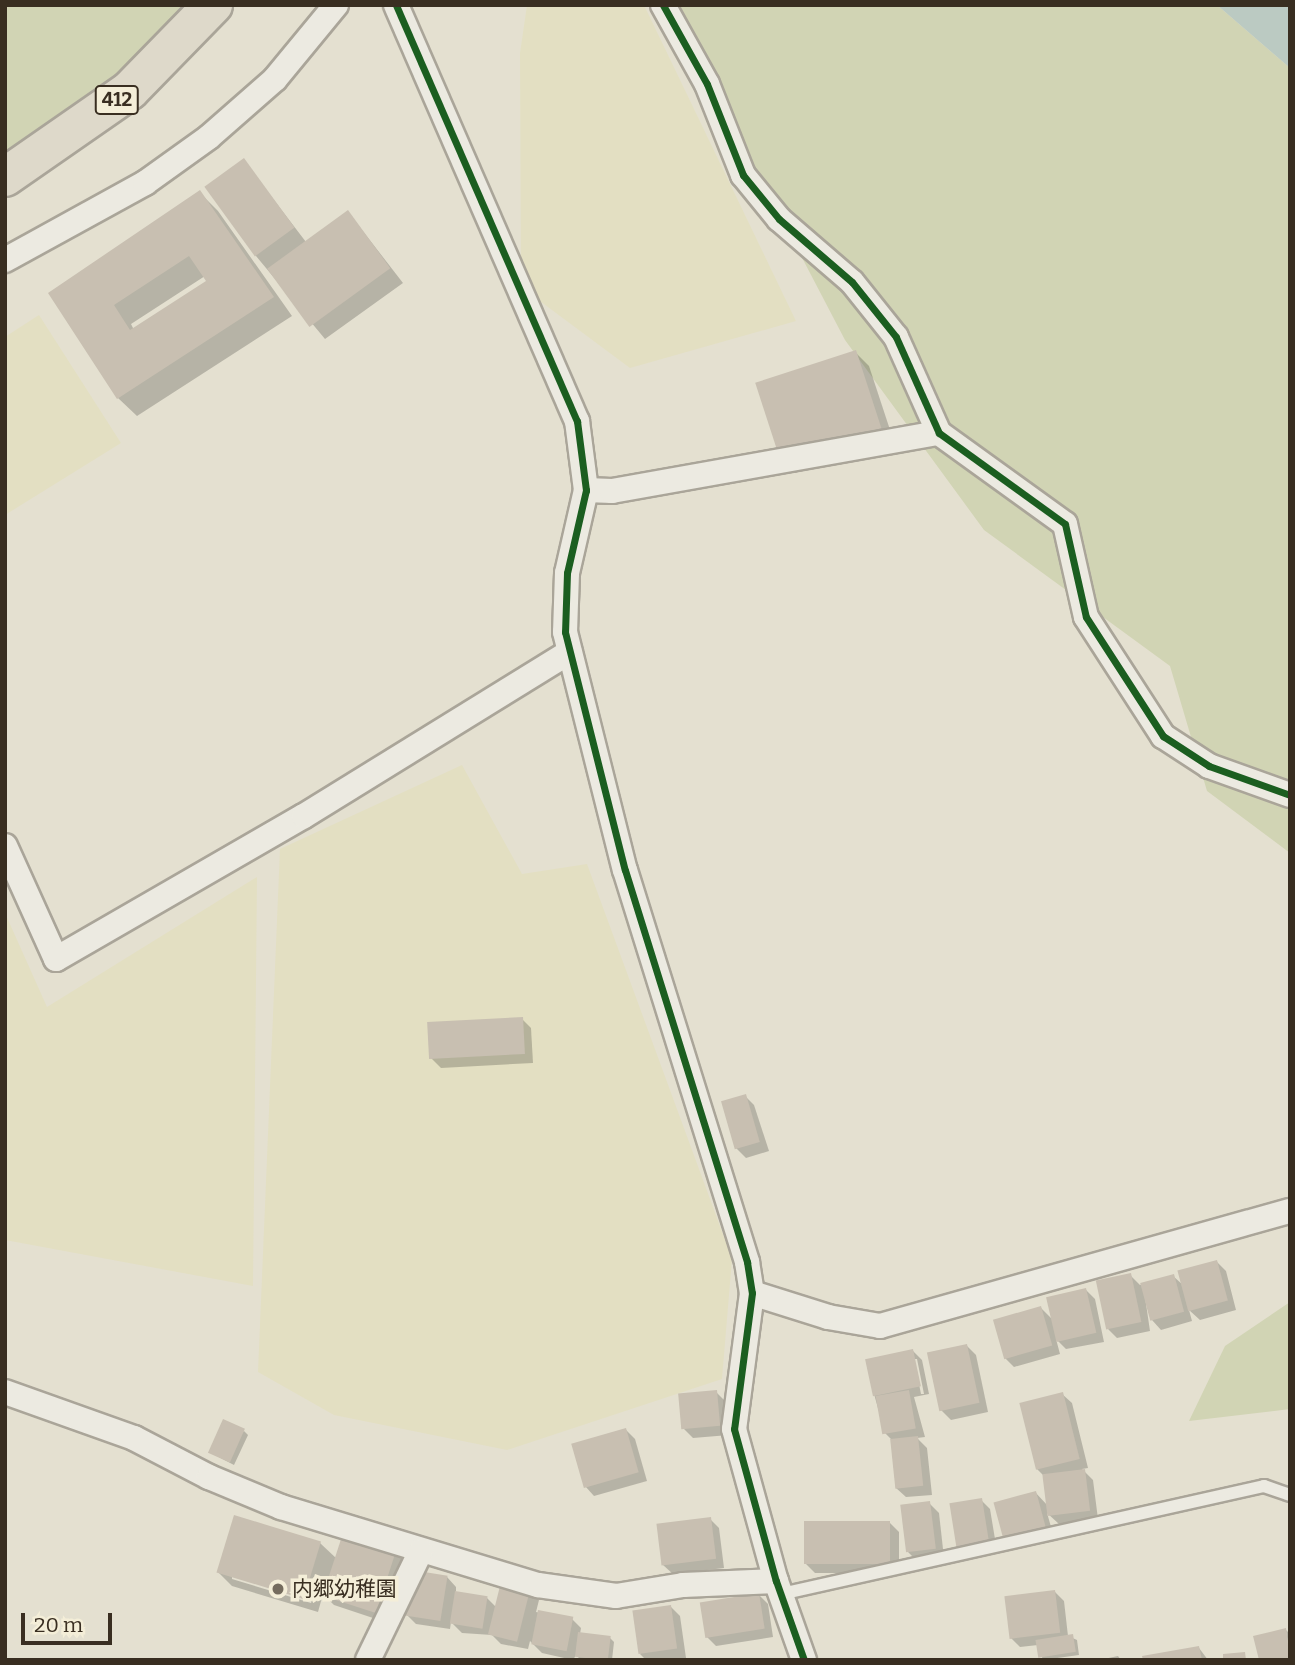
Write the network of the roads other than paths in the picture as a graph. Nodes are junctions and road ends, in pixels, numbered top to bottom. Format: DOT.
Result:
graph roads {
  1 [pos="213,5"];
  2 [pos="336,5"];
  3 [pos="396,5"];
  4 [pos="663,5"];
  5 [pos="5,177"];
  6 [pos="5,260"];
  7 [pos="939,433"];
  8 [pos="586,490"];
  9 [pos="570,652"];
  10 [pos="1290,795"];
  11 [pos="5,846"];
  12 [pos="1290,1211"];
  13 [pos="752,1293"];
  14 [pos="5,1392"];
  15 [pos="1290,1495"];
  16 [pos="421,1551"];
  17 [pos="778,1588"];
  18 [pos="368,1660"];
  19 [pos="804,1660"];
  1 -- 5 [label="highway, 412"];
  2 -- 6 [label="street"];
  3 -- 8 [label="street"];
  4 -- 7 [label="street"];
  7 -- 8 [label="street"];
  7 -- 10 [label="street"];
  8 -- 9 [label="street"];
  9 -- 11 [label="street"];
  9 -- 13 [label="street"];
  12 -- 13 [label="street"];
  13 -- 17 [label="street"];
  14 -- 16 [label="street"];
  15 -- 17 [label="lane"];
  16 -- 17 [label="street"];
  16 -- 18 [label="street"];
  17 -- 19 [label="street"];
}
